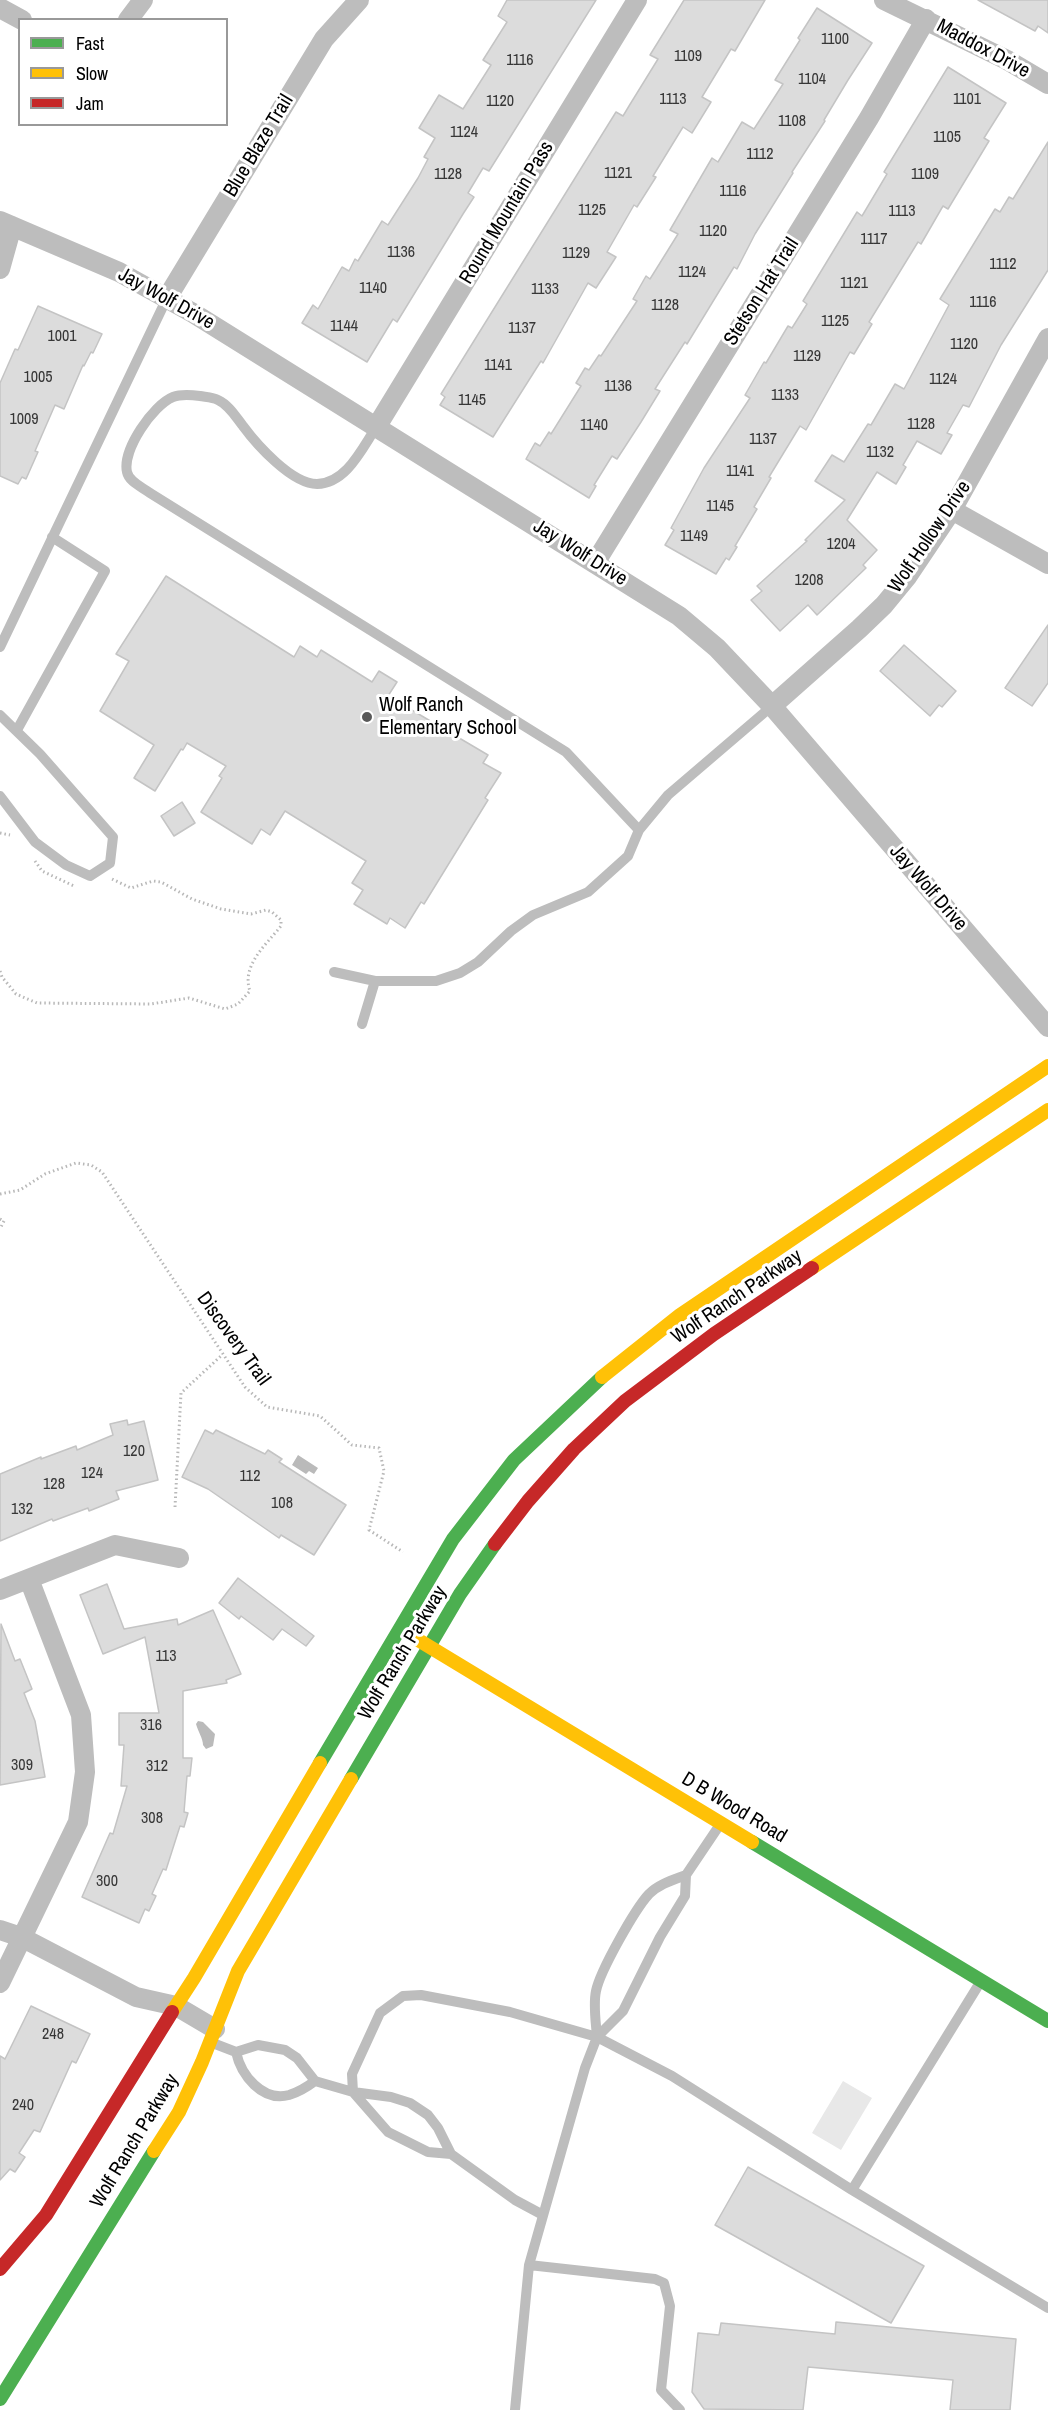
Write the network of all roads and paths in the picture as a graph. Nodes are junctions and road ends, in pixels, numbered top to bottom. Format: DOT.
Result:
graph roads {
  1 [pos="143,0"];
  2 [pos="359,0"];
  3 [pos="637,0"];
  4 [pos="884,0"];
  5 [pos="0,8"];
  6 [pos="18,18"];
  7 [pos="130,18"];
  8 [pos="926,19"];
  9 [pos="1048,84"];
  10 [pos="6,223"];
  11 [pos="0,269"];
  12 [pos="167,298"];
  13 [pos="1048,338"];
  14 [pos="377,426"];
  15 [pos="952,510"];
  16 [pos="52,537"];
  17 [pos="595,563"];
  18 [pos="1048,564"];
  19 [pos="0,647"];
  20 [pos="772,706"];
  21 [pos="0,714"];
  22 [pos="17,730"];
  23 [pos="0,796"];
  24 [pos="639,830"];
  25 [pos="119,883"];
  26 [pos="0,971"];
  27 [pos="334,972"];
  28 [pos="375,981"];
  29 [pos="362,1024"];
  30 [pos="1048,1027"];
  31 [pos="1048,1066"];
  32 [pos="1048,1110"];
  33 [pos="0,1194"];
  34 [pos="0,1219"];
  35 [pos="0,1229"];
  36 [pos="222,1355"];
  37 [pos="175,1507"];
  38 [pos="403,1552"];
  39 [pos="179,1558"];
  40 [pos="29,1579"];
  41 [pos="0,1590"];
  42 [pos="400,1629"];
  43 [pos="429,1646"];
  44 [pos="721,1823"];
  45 [pos="686,1875"];
  46 [pos="0,1930"];
  47 [pos="21,1937"];
  48 [pos="981,1980"];
  49 [pos="0,1983"];
  50 [pos="176,2006"];
  51 [pos="1048,2021"];
  52 [pos="212,2036"];
  53 [pos="597,2037"];
  54 [pos="236,2052"];
  55 [pos="315,2081"];
  56 [pos="353,2092"];
  57 [pos="451,2154"];
  58 [pos="852,2190"];
  59 [pos="543,2215"];
  60 [pos="529,2265"];
  61 [pos="0,2269"];
  62 [pos="1048,2308"];
  63 [pos="0,2399"];
  64 [pos="515,2410"];
  65 [pos="680,2410"];
  1 -- 7 [label="street"];
  2 -- 12 [label="street, Blue Blaze Trail"];
  3 -- 14 [label="street, Round Mountain Pass"];
  4 -- 8 [label="street, Maddox Drive"];
  5 -- 6 [label="street"];
  8 -- 9 [label="street, Maddox Drive"];
  8 -- 17 [label="street, Stetson Hat Trail"];
  10 -- 11 [label="street"];
  10 -- 12 [label="street, Jay Wolf Drive"];
  12 -- 14 [label="street, Jay Wolf Drive"];
  12 -- 16 [label="lane"];
  13 -- 15 [label="street, Wolf Hollow Drive"];
  14 -- 17 [label="street, Jay Wolf Drive"];
  14 -- 24 [label="lane"];
  15 -- 18 [label="street"];
  15 -- 20 [label="street, Wolf Hollow Drive"];
  16 -- 19 [label="lane"];
  16 -- 22 [label="lane"];
  17 -- 20 [label="street, Jay Wolf Drive"];
  20 -- 24 [label="lane"];
  20 -- 30 [label="street, Jay Wolf Drive"];
  21 -- 22 [label="lane"];
  22 -- 23 [label="lane"];
  24 -- 28 [label="lane"];
  25 -- 26 [label="path"];
  27 -- 28 [label="lane"];
  28 -- 29 [label="lane"];
  31 -- 42 [label="street, Wolf Ranch Parkway"];
  32 -- 43 [label="street, Wolf Ranch Parkway"];
  33 -- 38 [label="path, Discovery Trail"];
  34 -- 35 [label="path"];
  36 -- 37 [label="path"];
  39 -- 40 [label="street"];
  40 -- 41 [label="street"];
  40 -- 47 [label="street"];
  42 -- 43 [label="street, D B Wood Road"];
  42 -- 50 [label="street, Wolf Ranch Parkway"];
  43 -- 44 [label="street, D B Wood Road"];
  43 -- 52 [label="street, Wolf Ranch Parkway"];
  44 -- 45 [label="lane"];
  44 -- 48 [label="street, D B Wood Road"];
  45 -- 53 [label="lane"];
  45 -- 53 [label="lane"];
  46 -- 47 [label="street"];
  47 -- 49 [label="street"];
  47 -- 50 [label="street"];
  48 -- 51 [label="street, D B Wood Road"];
  48 -- 58 [label="lane"];
  50 -- 52 [label="street"];
  50 -- 61 [label="street, Wolf Ranch Parkway"];
  52 -- 54 [label="lane"];
  52 -- 63 [label="street, Wolf Ranch Parkway"];
  53 -- 56 [label="lane"];
  53 -- 58 [label="lane"];
  53 -- 59 [label="lane"];
  54 -- 55 [label="lane"];
  54 -- 55 [label="lane"];
  55 -- 56 [label="lane"];
  56 -- 57 [label="lane"];
  56 -- 57 [label="lane"];
  57 -- 59 [label="lane"];
  58 -- 62 [label="lane"];
  59 -- 60 [label="lane"];
  60 -- 64 [label="lane"];
  60 -- 65 [label="lane"];
}
